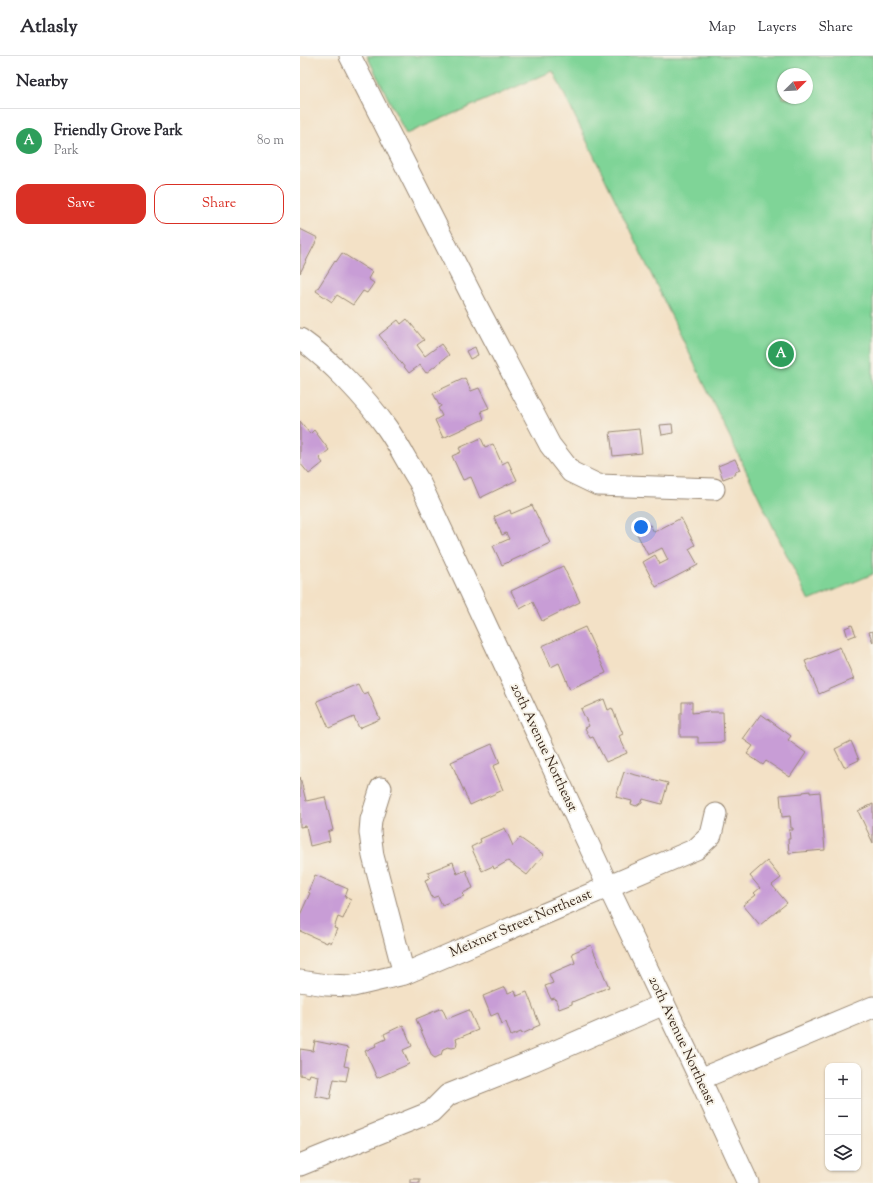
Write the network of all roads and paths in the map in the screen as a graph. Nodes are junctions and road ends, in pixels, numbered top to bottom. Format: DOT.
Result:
graph roads {
  1 [pos="350,56"];
  2 [pos="300,339"];
  3 [pos="714,489"];
  4 [pos="381,788"];
  5 [pos="716,814"];
  6 [pos="608,886"];
  7 [pos="404,974"];
  8 [pos="300,981"];
  9 [pos="664,1004"];
  10 [pos="873,1007"];
  11 [pos="700,1079"];
  12 [pos="300,1165"];
  13 [pos="748,1183"];
  1 -- 3 [label="street"];
  2 -- 6 [label="street, 20th Avenue Northeast"];
  4 -- 7 [label="street"];
  5 -- 6 [label="street, Meixner Street Northeast"];
  6 -- 7 [label="street, Meixner Street Northeast"];
  6 -- 9 [label="street, 20th Avenue Northeast"];
  7 -- 8 [label="street, Meixner Street Northeast"];
  9 -- 11 [label="street, 20th Avenue Northeast"];
  9 -- 12 [label="street"];
  10 -- 11 [label="street"];
  11 -- 13 [label="street, 20th Avenue Northeast"];
}
